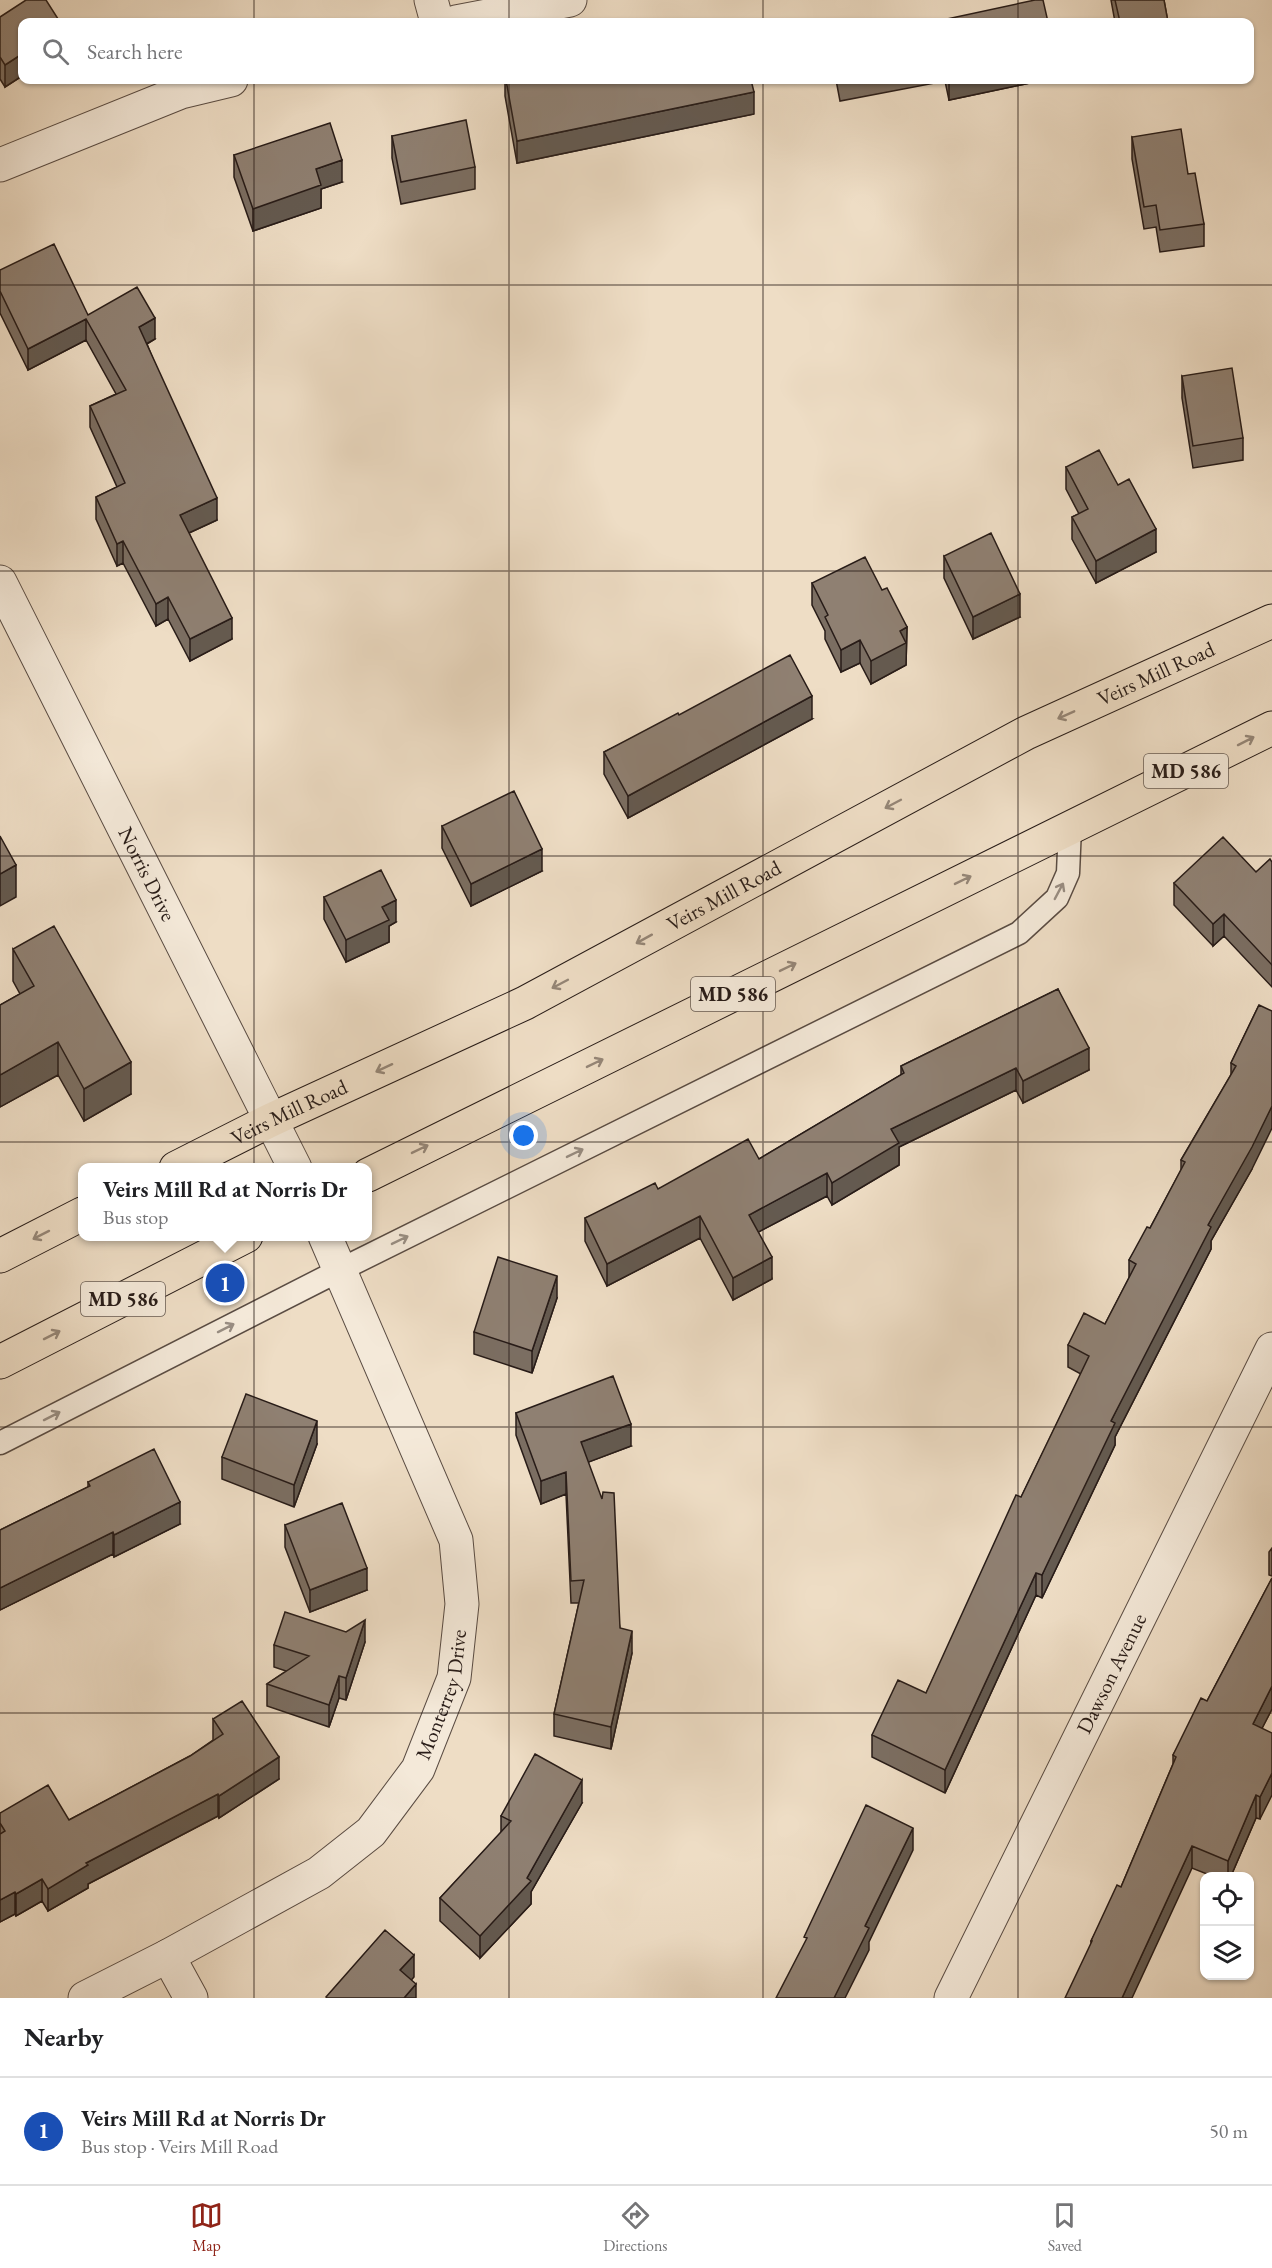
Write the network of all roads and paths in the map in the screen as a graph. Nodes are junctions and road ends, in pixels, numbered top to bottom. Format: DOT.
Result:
graph roads {
  1 [pos="431,0"];
  2 [pos="570,0"];
  3 [pos="436,18"];
  4 [pos="477,18"];
  5 [pos="214,84"];
  6 [pos="0,165"];
  7 [pos="0,582"];
  8 [pos="1272,621"];
  9 [pos="1272,728"];
  10 [pos="1070,827"];
  11 [pos="271,1120"];
  12 [pos="184,1163"];
  13 [pos="293,1163"];
  14 [pos="372,1173"];
  15 [pos="78,1216"];
  16 [pos="236,1241"];
  17 [pos="327,1241"];
  18 [pos="0,1256"];
  19 [pos="340,1270"];
  20 [pos="1272,1349"];
  21 [pos="0,1362"];
  22 [pos="0,1443"];
  23 [pos="168,1956"];
  24 [pos="85,1998"];
  25 [pos="190,1998"];
  26 [pos="951,1998"];
  1 -- 3 [label="street"];
  2 -- 4 [label="street"];
  5 -- 6 [label="street"];
  7 -- 11 [label="street, Norris Drive"];
  8 -- 11 [label="main road, Veirs Mill Road, one-way"];
  10 -- 9 [label="main road, MD 586, one-way"];
  14 -- 10 [label="main road, MD 586, one-way"];
  19 -- 10 [label="lane, one-way"];
  11 -- 12 [label="main road, Veirs Mill Road"];
  11 -- 13 [label="street, Norris Drive"];
  15 -- 18 [label="main road, one-way"];
  21 -- 16 [label="main road, MD 586, one-way"];
  17 -- 19 [label="street, Monterrey Drive"];
  22 -- 19 [label="lane, one-way"];
  19 -- 23 [label="street, Monterrey Drive"];
  20 -- 26 [label="street, Dawson Avenue"];
  23 -- 24 [label="street, Monterrey Drive"];
  23 -- 25 [label="street"];
}
